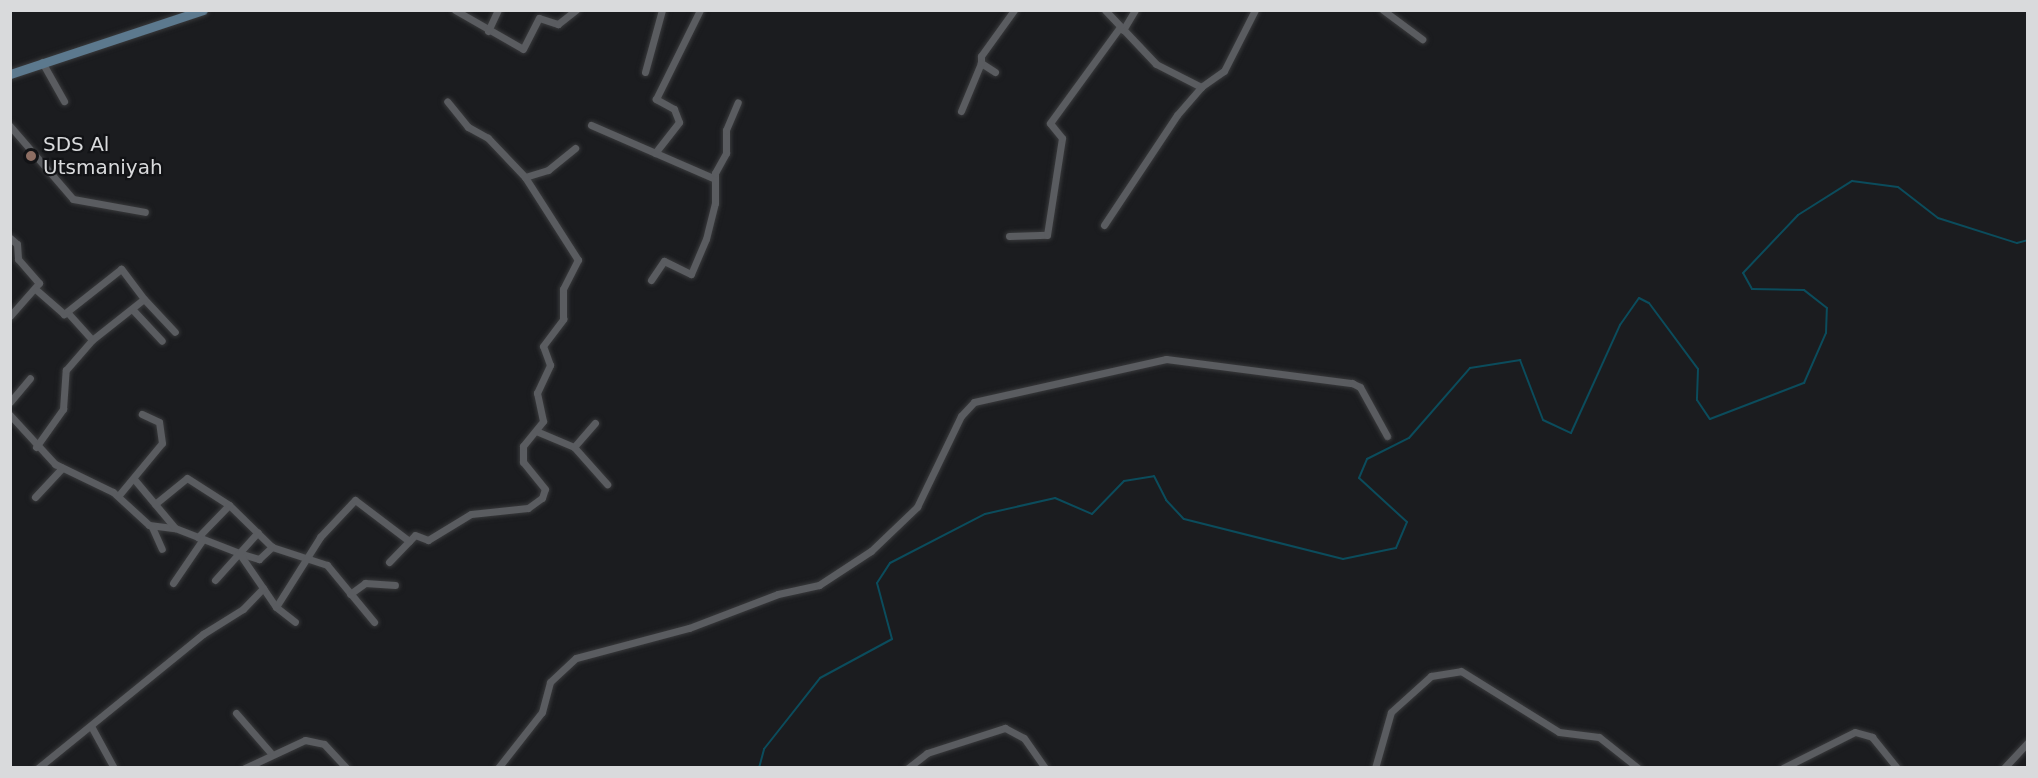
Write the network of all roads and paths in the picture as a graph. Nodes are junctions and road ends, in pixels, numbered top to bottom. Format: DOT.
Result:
graph roads {
  1 [pos="203,10"];
  2 [pos="455,10"];
  3 [pos="498,10"];
  4 [pos="576,10"];
  5 [pos="662,10"];
  6 [pos="700,10"];
  7 [pos="1014,10"];
  8 [pos="1105,10"];
  9 [pos="1136,10"];
  10 [pos="1255,10"];
  11 [pos="1383,10"];
  12 [pos="1122,29"];
  13 [pos="488,31"];
  14 [pos="1422,39"];
  15 [pos="42,62"];
  16 [pos="981,63"];
  17 [pos="645,72"];
  18 [pos="995,72"];
  19 [pos="10,74"];
  20 [pos="1200,87"];
  21 [pos="64,101"];
  22 [pos="447,101"];
  23 [pos="738,102"];
  24 [pos="961,111"];
  25 [pos="591,125"];
  26 [pos="10,126"];
  27 [pos="575,148"];
  28 [pos="656,153"];
  29 [pos="525,177"];
  30 [pos="715,179"];
  31 [pos="146,212"];
  32 [pos="1104,225"];
  33 [pos="1009,236"];
  34 [pos="10,238"];
  35 [pos="19,253"];
  36 [pos="10,259"];
  37 [pos="651,280"];
  38 [pos="36,290"];
  39 [pos="144,299"];
  40 [pos="133,310"];
  41 [pos="68,314"];
  42 [pos="10,316"];
  43 [pos="160,316"];
  44 [pos="148,326"];
  45 [pos="175,332"];
  46 [pos="92,340"];
  47 [pos="162,341"];
  48 [pos="30,378"];
  49 [pos="10,402"];
  50 [pos="142,414"];
  51 [pos="10,415"];
  52 [pos="595,423"];
  53 [pos="536,431"];
  54 [pos="1387,436"];
  55 [pos="36,447"];
  56 [pos="574,447"];
  57 [pos="62,468"];
  58 [pos="134,479"];
  59 [pos="607,484"];
  60 [pos="118,495"];
  61 [pos="35,497"];
  62 [pos="155,504"];
  63 [pos="229,505"];
  64 [pos="152,527"];
  65 [pos="175,528"];
  66 [pos="258,532"];
  67 [pos="200,538"];
  68 [pos="409,541"];
  69 [pos="272,547"];
  70 [pos="162,549"];
  71 [pos="239,553"];
  72 [pos="305,559"];
  73 [pos="389,562"];
  74 [pos="215,580"];
  75 [pos="173,583"];
  76 [pos="395,585"];
  77 [pos="263,588"];
  78 [pos="350,594"];
  79 [pos="276,607"];
  80 [pos="295,622"];
  81 [pos="374,622"];
  82 [pos="236,713"];
  83 [pos="92,726"];
  84 [pos="2028,742"];
  85 [pos="270,752"];
  86 [pos="38,768"];
  87 [pos="114,768"];
  88 [pos="245,768"];
  89 [pos="346,768"];
  90 [pos="498,768"];
  91 [pos="908,768"];
  92 [pos="1045,768"];
  93 [pos="1375,768"];
  94 [pos="1638,768"];
  95 [pos="1783,768"];
  96 [pos="1897,768"];
  97 [pos="2004,768"];
  1 -- 15 [label="main road"];
  2 -- 13 [label="street"];
  3 -- 13 [label="street"];
  4 -- 13 [label="street"];
  5 -- 17 [label="street"];
  6 -- 28 [label="street"];
  7 -- 16 [label="street"];
  8 -- 12 [label="street"];
  9 -- 12 [label="street"];
  10 -- 20 [label="street"];
  11 -- 14 [label="street"];
  12 -- 20 [label="street"];
  12 -- 33 [label="street"];
  15 -- 19 [label="main road"];
  15 -- 21 [label="street"];
  16 -- 18 [label="street"];
  16 -- 24 [label="street"];
  20 -- 32 [label="street"];
  22 -- 29 [label="street"];
  23 -- 30 [label="street"];
  25 -- 28 [label="street"];
  26 -- 31 [label="street"];
  27 -- 29 [label="street"];
  28 -- 30 [label="street"];
  29 -- 53 [label="street"];
  30 -- 37 [label="street"];
  34 -- 35 [label="street"];
  35 -- 36 [label="street"];
  35 -- 38 [label="street"];
  38 -- 41 [label="street"];
  38 -- 42 [label="street"];
  39 -- 40 [label="street"];
  39 -- 41 [label="street"];
  39 -- 43 [label="street"];
  40 -- 44 [label="street"];
  40 -- 46 [label="street"];
  41 -- 46 [label="street"];
  43 -- 44 [label="street"];
  43 -- 45 [label="street"];
  44 -- 47 [label="street"];
  46 -- 55 [label="street"];
  48 -- 49 [label="street"];
  50 -- 58 [label="street"];
  51 -- 55 [label="street"];
  52 -- 56 [label="street"];
  53 -- 56 [label="street"];
  53 -- 68 [label="street"];
  54 -- 90 [label="street"];
  55 -- 57 [label="street"];
  56 -- 59 [label="street"];
  57 -- 60 [label="street"];
  57 -- 61 [label="street"];
  58 -- 60 [label="street"];
  58 -- 62 [label="street"];
  60 -- 64 [label="street"];
  62 -- 63 [label="street"];
  62 -- 65 [label="street"];
  63 -- 66 [label="street"];
  63 -- 67 [label="street"];
  64 -- 65 [label="street"];
  64 -- 70 [label="street"];
  65 -- 67 [label="street"];
  66 -- 69 [label="street"];
  66 -- 71 [label="street"];
  67 -- 71 [label="street"];
  67 -- 75 [label="street"];
  68 -- 72 [label="street"];
  68 -- 73 [label="street"];
  69 -- 71 [label="street"];
  69 -- 72 [label="street"];
  71 -- 74 [label="street"];
  71 -- 77 [label="street"];
  72 -- 78 [label="street"];
  72 -- 79 [label="street"];
  76 -- 78 [label="street"];
  77 -- 79 [label="street"];
  77 -- 83 [label="street"];
  78 -- 81 [label="street"];
  79 -- 80 [label="street"];
  82 -- 85 [label="street"];
  83 -- 86 [label="street"];
  83 -- 87 [label="street"];
  84 -- 97 [label="street"];
  85 -- 88 [label="street"];
  85 -- 89 [label="street"];
  91 -- 92 [label="street"];
  93 -- 94 [label="street"];
  95 -- 96 [label="street"];
}
